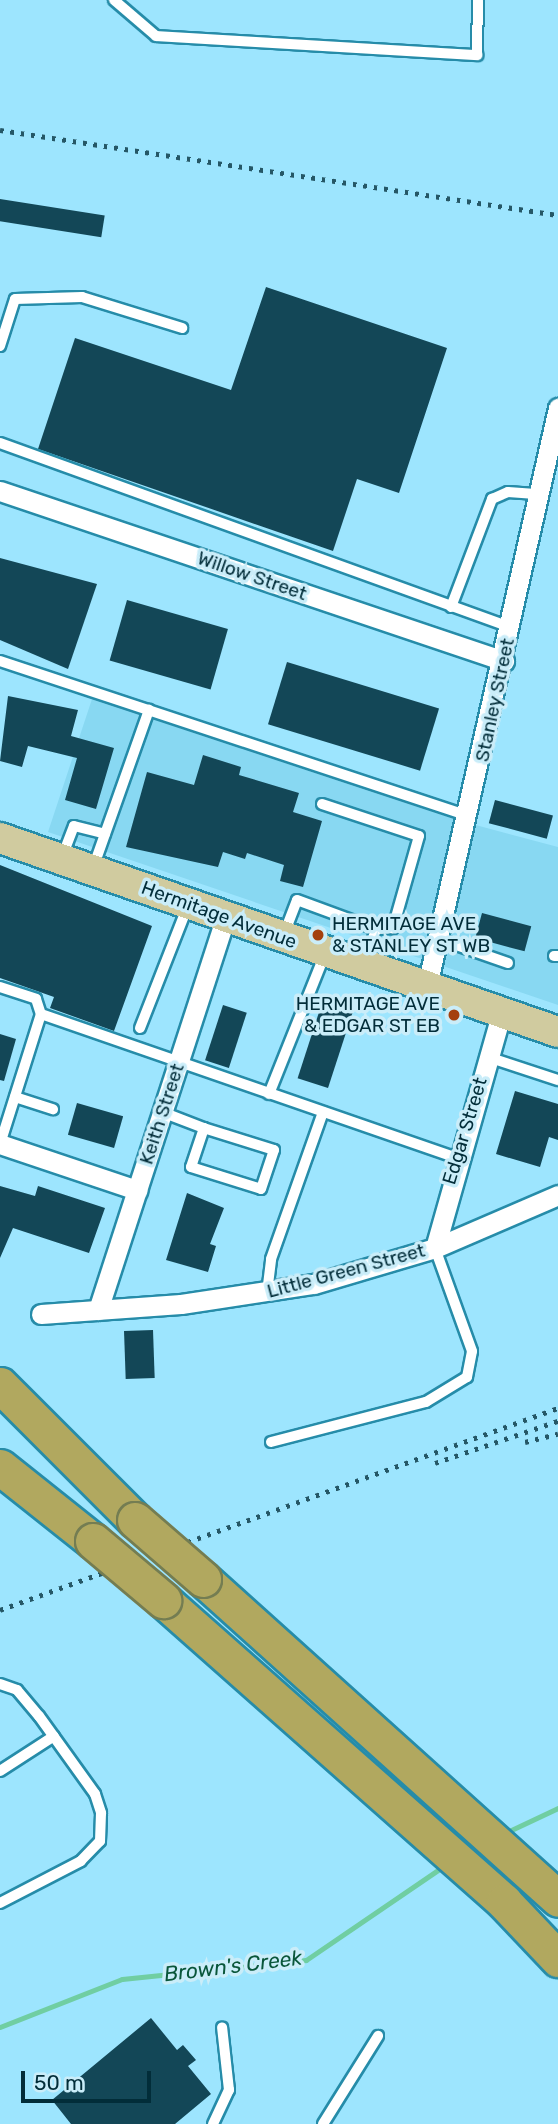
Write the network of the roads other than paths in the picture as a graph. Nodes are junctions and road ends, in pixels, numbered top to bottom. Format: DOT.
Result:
graph roads {
  1 [pos="114,0"];
  2 [pos="478,0"];
  3 [pos="182,328"];
  4 [pos="0,346"];
  5 [pos="558,408"];
  6 [pos="0,443"];
  7 [pos="0,491"];
  8 [pos="540,494"];
  9 [pos="451,607"];
  10 [pos="511,627"];
  11 [pos="0,661"];
  12 [pos="504,661"];
  13 [pos="149,710"];
  14 [pos="322,804"];
  15 [pos="470,816"];
  16 [pos="105,834"];
  17 [pos="0,838"];
  18 [pos="61,859"];
  19 [pos="92,870"];
  20 [pos="188,904"];
  21 [pos="226,918"];
  22 [pos="376,929"];
  23 [pos="283,938"];
  24 [pos="439,939"];
  25 [pos="325,953"];
  26 [pos="508,963"];
  27 [pos="364,968"];
  28 [pos="0,987"];
  29 [pos="426,990"];
  30 [pos="41,1014"];
  31 [pos="501,1016"];
  32 [pos="140,1028"];
  33 [pos="558,1032"];
  34 [pos="488,1057"];
  35 [pos="178,1065"];
  36 [pos="558,1080"];
  37 [pos="269,1094"];
  38 [pos="15,1097"];
  39 [pos="53,1109"];
  40 [pos="162,1112"];
  41 [pos="323,1112"];
  42 [pos="204,1128"];
  43 [pos="0,1144"];
  44 [pos="455,1157"];
  45 [pos="137,1190"];
  46 [pos="558,1195"];
  47 [pos="435,1248"];
  48 [pos="267,1293"];
  49 [pos="98,1310"];
  50 [pos="41,1314"];
  51 [pos="0,1385"];
  52 [pos="0,1407"];
  53 [pos="271,1442"];
  54 [pos="0,1467"];
  55 [pos="102,1490"];
  56 [pos="0,1684"];
  57 [pos="54,1736"];
  58 [pos="0,1771"];
  59 [pos="550,1891"];
  60 [pos="0,1903"];
  61 [pos="558,1959"];
  62 [pos="222,2027"];
  63 [pos="377,2036"];
  64 [pos="213,2124"];
  65 [pos="323,2124"];
  1 -- 2 [label="lane"];
  3 -- 4 [label="lane"];
  5 -- 8 [label="street, Stanley Street"];
  6 -- 9 [label="lane"];
  7 -- 12 [label="street, Willow Street"];
  8 -- 9 [label="lane"];
  8 -- 10 [label="street, Stanley Street"];
  9 -- 10 [label="lane"];
  10 -- 12 [label="street, Stanley Street"];
  11 -- 13 [label="lane"];
  12 -- 15 [label="street, Stanley Street"];
  13 -- 15 [label="lane"];
  13 -- 16 [label="lane"];
  14 -- 22 [label="lane"];
  15 -- 24 [label="street, Stanley Street"];
  16 -- 18 [label="lane"];
  16 -- 19 [label="lane"];
  17 -- 18 [label="main road, Hermitage Avenue"];
  18 -- 19 [label="main road, Hermitage Avenue"];
  19 -- 20 [label="main road, Hermitage Avenue"];
  20 -- 21 [label="main road, Hermitage Avenue"];
  20 -- 32 [label="lane"];
  21 -- 23 [label="main road, Hermitage Avenue"];
  21 -- 35 [label="street, Keith Street"];
  22 -- 23 [label="lane"];
  22 -- 27 [label="lane"];
  23 -- 25 [label="main road, Hermitage Avenue"];
  24 -- 26 [label="lane"];
  24 -- 29 [label="street, Stanley Street"];
  25 -- 27 [label="main road, Hermitage Avenue"];
  25 -- 37 [label="lane"];
  27 -- 29 [label="main road, Hermitage Avenue"];
  28 -- 30 [label="lane"];
  29 -- 31 [label="main road, Hermitage Avenue"];
  30 -- 35 [label="lane"];
  30 -- 38 [label="lane"];
  31 -- 33 [label="main road, Hermitage Avenue"];
  31 -- 34 [label="street, Edgar Street"];
  34 -- 36 [label="lane"];
  34 -- 44 [label="street, Edgar Street"];
  35 -- 37 [label="lane"];
  35 -- 40 [label="street, Keith Street"];
  37 -- 41 [label="lane"];
  38 -- 39 [label="lane"];
  38 -- 43 [label="lane"];
  40 -- 42 [label="lane"];
  40 -- 45 [label="street, Keith Street"];
  41 -- 44 [label="lane"];
  41 -- 48 [label="lane"];
  42 -- 42 [label="lane"];
  43 -- 45 [label="street"];
  44 -- 47 [label="street, Edgar Street"];
  45 -- 49 [label="street, Keith Street"];
  46 -- 47 [label="street, Little Green Street"];
  47 -- 48 [label="street, Little Green Street"];
  47 -- 53 [label="lane"];
  48 -- 49 [label="street, Little Green Street"];
  49 -- 50 [label="street, Little Green Street"];
  51 -- 55 [label="highway"];
  52 -- 55 [label="highway"];
  54 -- 61 [label="highway, bridge"];
  55 -- 59 [label="highway, bridge"];
  56 -- 57 [label="lane"];
  57 -- 58 [label="lane"];
  57 -- 60 [label="lane"];
  62 -- 64 [label="lane"];
  63 -- 65 [label="lane"];
}
